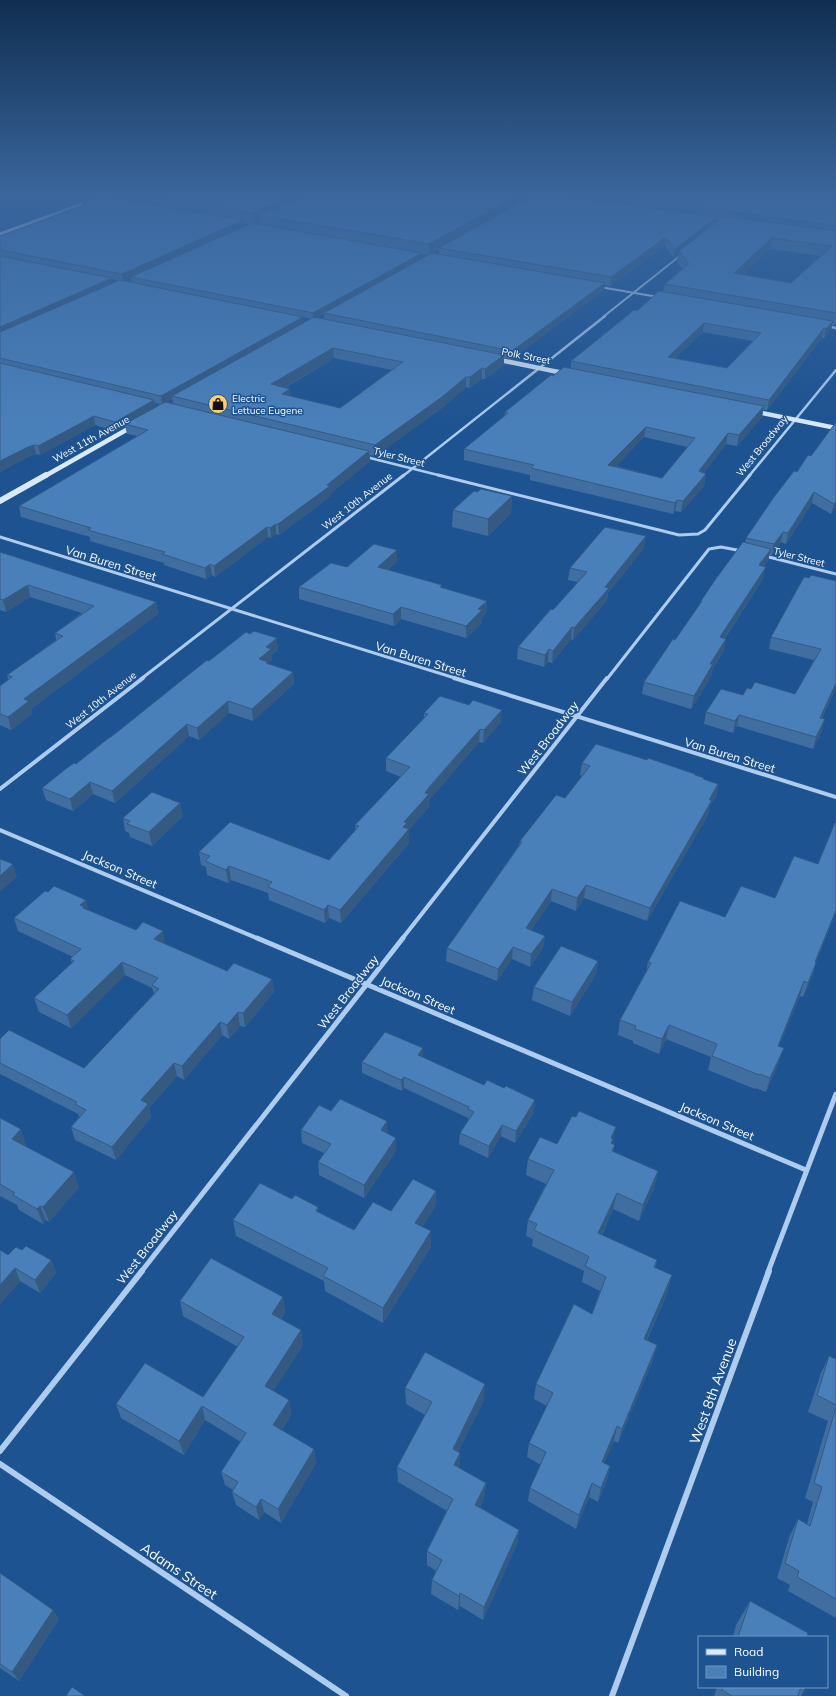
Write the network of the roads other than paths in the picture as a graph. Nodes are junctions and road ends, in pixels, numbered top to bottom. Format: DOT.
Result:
graph roads {
  1 [pos="661,271"];
  2 [pos="596,286"];
  3 [pos="634,293"];
  4 [pos="665,298"];
  5 [pos="820,325"];
  6 [pos="836,328"];
  7 [pos="493,359"];
  8 [pos="539,368"];
  9 [pos="836,370"];
  10 [pos="577,376"];
  11 [pos="743,409"];
  12 [pos="795,420"];
  13 [pos="136,424"];
  14 [pos="836,428"];
  15 [pos="358,456"];
  16 [pos="412,469"];
  17 [pos="0,501"];
  18 [pos="701,533"];
  19 [pos="0,537"];
  20 [pos="744,551"];
  21 [pos="759,555"];
  22 [pos="836,574"];
  23 [pos="231,609"];
  24 [pos="577,717"];
  25 [pos="0,789"];
  26 [pos="836,797"];
  27 [pos="0,830"];
  28 [pos="367,984"];
  29 [pos="836,1094"];
  30 [pos="806,1170"];
  31 [pos="0,1450"];
  32 [pos="0,1464"];
  33 [pos="346,1696"];
  34 [pos="612,1696"];
  1 -- 3 [label="street, West 10th Avenue"];
  2 -- 3 [label="street"];
  3 -- 4 [label="street"];
  3 -- 8 [label="street, West 10th Avenue"];
  5 -- 6 [label="street"];
  7 -- 8 [label="main road, Polk Street"];
  8 -- 10 [label="main road, Polk Street"];
  8 -- 16 [label="street, West 10th Avenue"];
  9 -- 12 [label="street, West Broadway"];
  11 -- 12 [label="main road"];
  12 -- 14 [label="main road"];
  12 -- 18 [label="street, West Broadway"];
  13 -- 17 [label="main road, West 11th Avenue"];
  15 -- 16 [label="street, Tyler Street"];
  16 -- 18 [label="street, Tyler Street"];
  16 -- 23 [label="street, West 10th Avenue"];
  19 -- 23 [label="street, Van Buren Street"];
  20 -- 24 [label="street, West Broadway"];
  21 -- 22 [label="street, Tyler Street"];
  23 -- 24 [label="street, Van Buren Street"];
  23 -- 25 [label="street, West 10th Avenue"];
  24 -- 26 [label="street, Van Buren Street"];
  24 -- 28 [label="street, West Broadway"];
  27 -- 28 [label="street, Jackson Street"];
  28 -- 30 [label="street, Jackson Street"];
  28 -- 31 [label="street, West Broadway"];
  29 -- 30 [label="street, West 8th Avenue"];
  30 -- 34 [label="street, West 8th Avenue"];
  32 -- 33 [label="street, Adams Street"];
}
